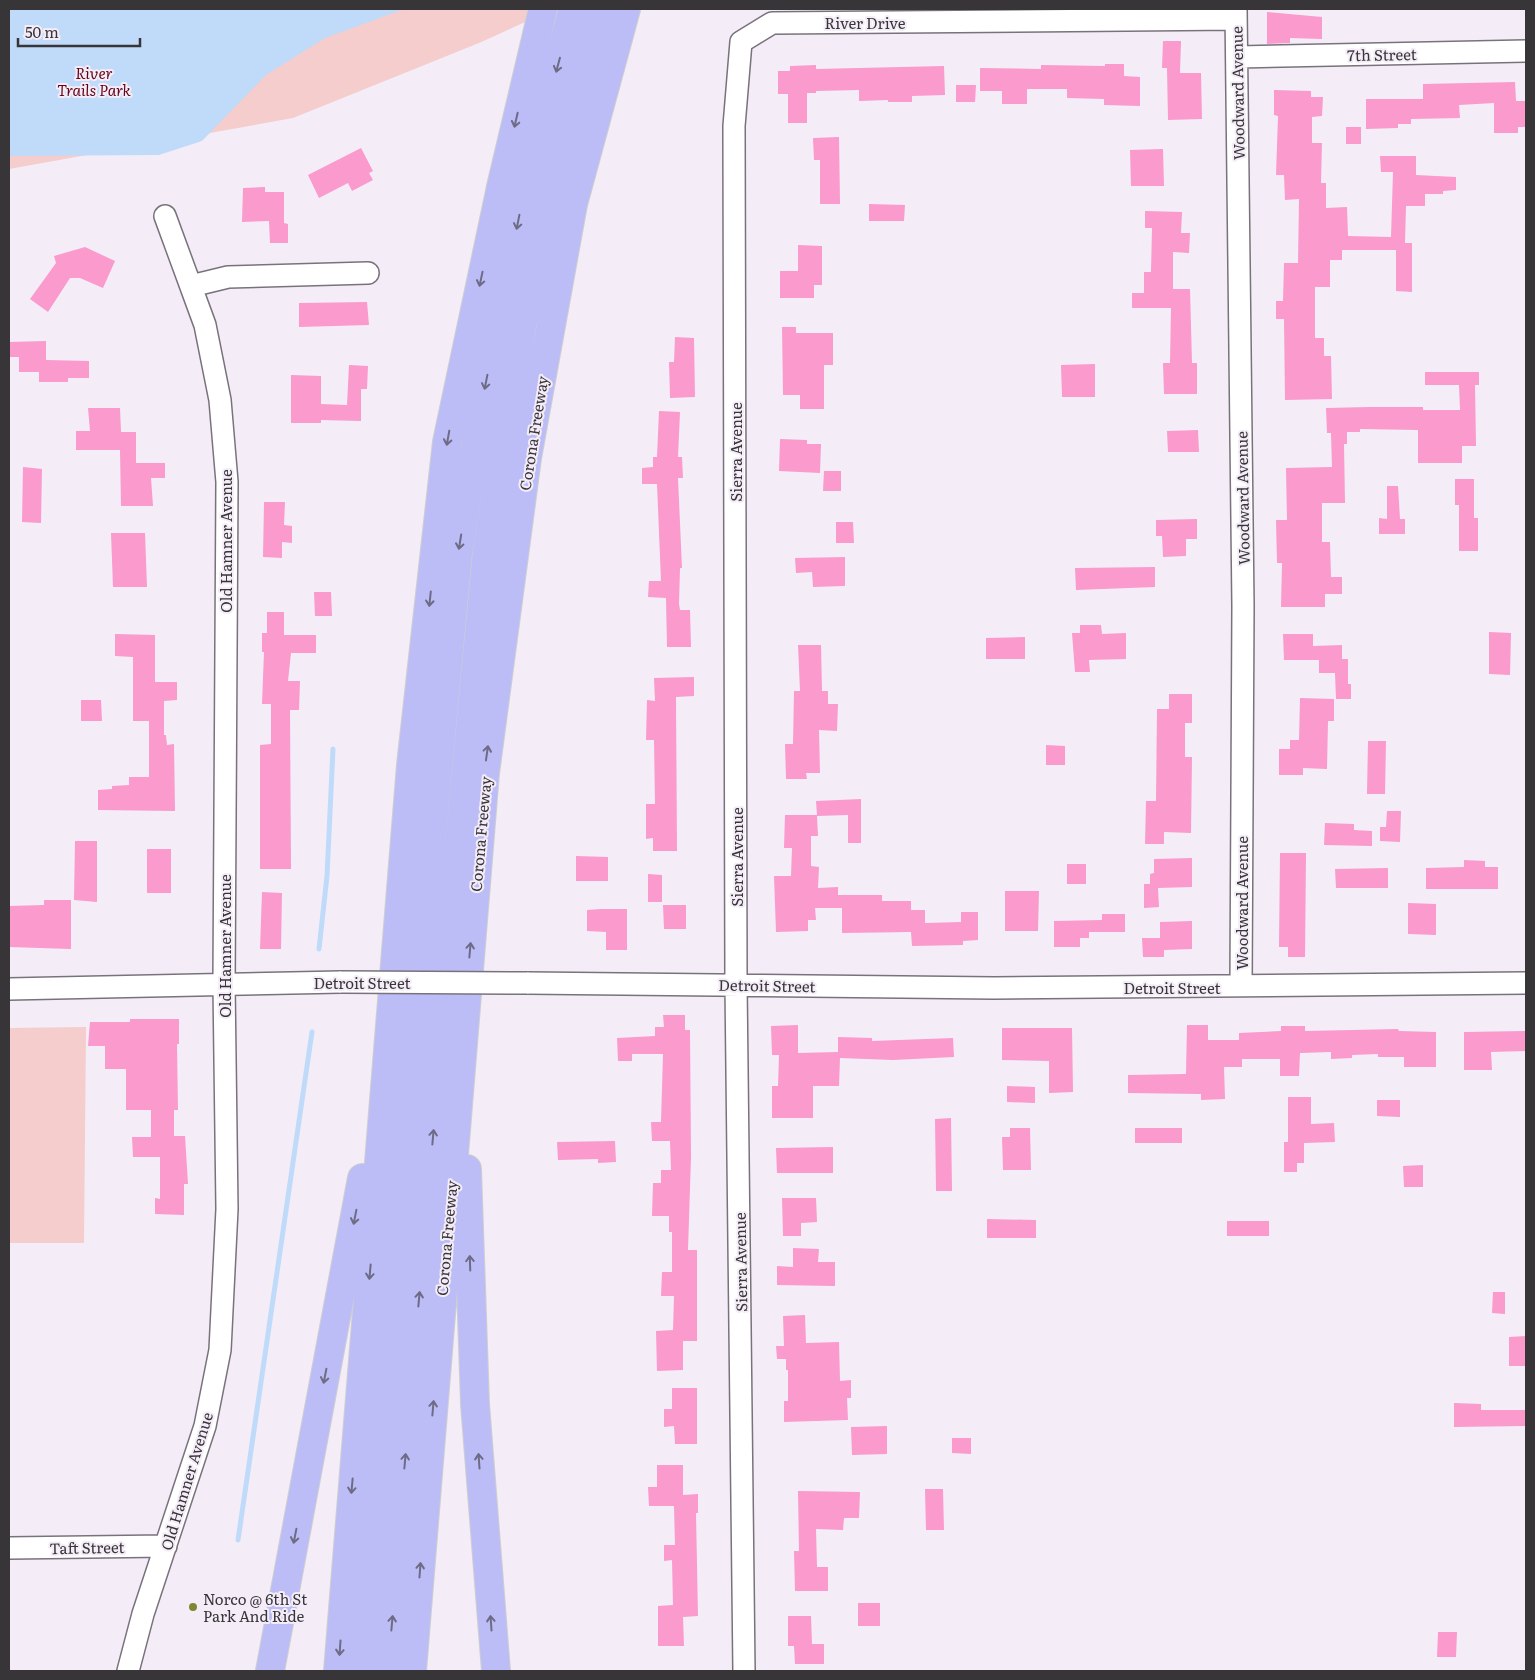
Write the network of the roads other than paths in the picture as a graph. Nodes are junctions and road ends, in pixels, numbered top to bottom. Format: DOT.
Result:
graph roads {
  1 [pos="572,13"];
  2 [pos="612,14"];
  3 [pos="1236,14"];
  4 [pos="541,15"];
  5 [pos="741,42"];
  6 [pos="1526,51"];
  7 [pos="1238,57"];
  8 [pos="165,216"];
  9 [pos="368,273"];
  10 [pos="191,286"];
  11 [pos="1526,982"];
  12 [pos="224,984"];
  13 [pos="736,984"];
  14 [pos="1241,986"];
  15 [pos="9,989"];
  16 [pos="390,1031"];
  17 [pos="463,1037"];
  18 [pos="166,1546"];
  19 [pos="9,1548"];
  20 [pos="128,1671"];
  21 [pos="270,1671"];
  22 [pos="338,1671"];
  23 [pos="365,1671"];
  24 [pos="388,1671"];
  25 [pos="412,1671"];
  26 [pos="496,1671"];
  27 [pos="744,1671"];
  1 -- 23 [label="highway, one-way"];
  17 -- 2 [label="highway, Corona Freeway, one-way"];
  24 -- 2 [label="highway, one-way"];
  3 -- 5 [label="street, River Drive"];
  3 -- 7 [label="street, Woodward Avenue"];
  4 -- 16 [label="highway, one-way"];
  5 -- 13 [label="street, Sierra Avenue"];
  6 -- 7 [label="street, 7th Street"];
  7 -- 14 [label="street, Woodward Avenue"];
  8 -- 10 [label="street, Old Hamner Avenue"];
  9 -- 10 [label="street"];
  10 -- 12 [label="street, Old Hamner Avenue"];
  11 -- 14 [label="street, Detroit Street"];
  12 -- 13 [label="street, Detroit Street, bridge"];
  12 -- 15 [label="street, Detroit Street"];
  12 -- 18 [label="street, Old Hamner Avenue"];
  13 -- 14 [label="street, Detroit Street"];
  13 -- 27 [label="street, Sierra Avenue"];
  16 -- 21 [label="highway, one-way"];
  16 -- 22 [label="highway, one-way"];
  25 -- 17 [label="highway, Corona Freeway, one-way"];
  26 -- 17 [label="highway, one-way"];
  18 -- 19 [label="street, Taft Street"];
  18 -- 20 [label="street, Old Hamner Avenue"];
}
